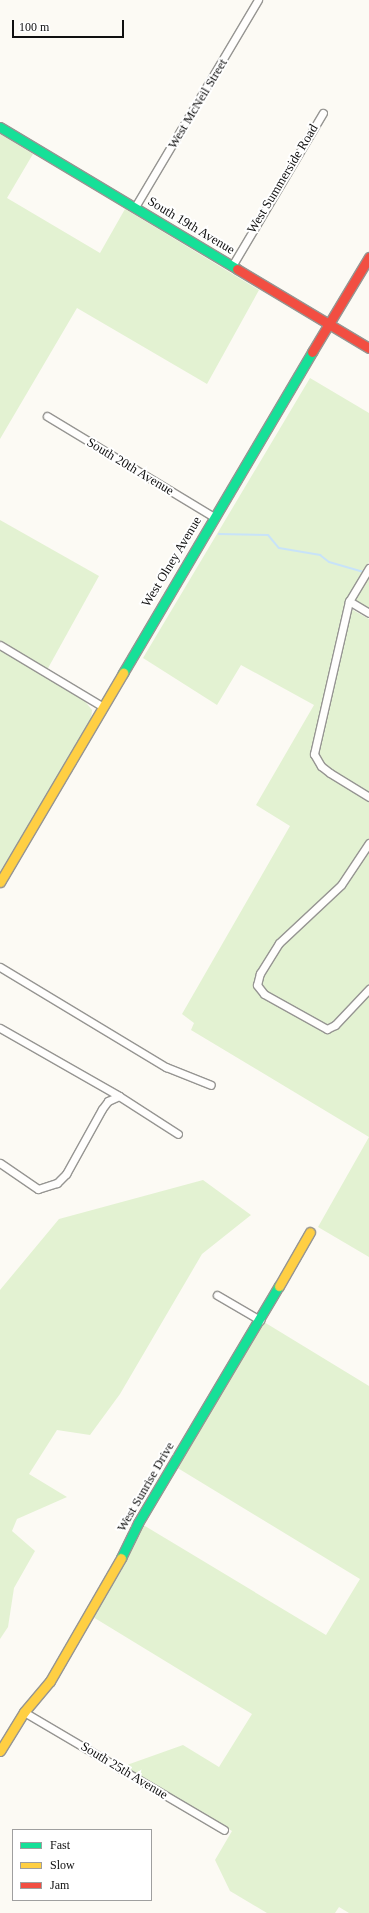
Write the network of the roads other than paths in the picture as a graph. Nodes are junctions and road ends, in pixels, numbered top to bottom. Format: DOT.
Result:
graph roads {
  1 [pos="258,0"];
  2 [pos="323,113"];
  3 [pos="0,126"];
  4 [pos="136,207"];
  5 [pos="369,257"];
  6 [pos="232,266"];
  7 [pos="329,324"];
  8 [pos="369,348"];
  9 [pos="47,416"];
  10 [pos="214,517"];
  11 [pos="369,568"];
  12 [pos="349,601"];
  13 [pos="369,613"];
  14 [pos="0,645"];
  15 [pos="103,707"];
  16 [pos="369,797"];
  17 [pos="369,843"];
  18 [pos="0,882"];
  19 [pos="0,967"];
  20 [pos="369,989"];
  21 [pos="0,1028"];
  22 [pos="211,1085"];
  23 [pos="119,1096"];
  24 [pos="178,1134"];
  25 [pos="0,1163"];
  26 [pos="310,1232"];
  27 [pos="217,1295"];
  28 [pos="260,1320"];
  29 [pos="24,1712"];
  30 [pos="0,1751"];
  31 [pos="224,1830"];
  1 -- 4 [label="street, West McNeil Street"];
  2 -- 6 [label="street, West Summerside Road"];
  3 -- 4 [label="street, South 19th Avenue"];
  4 -- 6 [label="street, South 19th Avenue"];
  5 -- 7 [label="street, West Olney Avenue"];
  6 -- 7 [label="street, South 19th Avenue"];
  7 -- 8 [label="street, South 19th Avenue"];
  7 -- 10 [label="street, West Olney Avenue"];
  9 -- 10 [label="street, South 20th Avenue"];
  10 -- 15 [label="street, West Olney Avenue"];
  11 -- 12 [label="street"];
  12 -- 13 [label="street"];
  12 -- 16 [label="street"];
  14 -- 15 [label="street"];
  15 -- 18 [label="street, West Olney Avenue"];
  17 -- 20 [label="street"];
  19 -- 22 [label="street"];
  21 -- 23 [label="street"];
  23 -- 24 [label="street"];
  23 -- 25 [label="street"];
  26 -- 28 [label="street, West Sunrise Drive"];
  27 -- 28 [label="street"];
  28 -- 29 [label="street, West Sunrise Drive"];
  29 -- 30 [label="street, West Sunrise Drive"];
  29 -- 31 [label="street, South 25th Avenue"];
}
